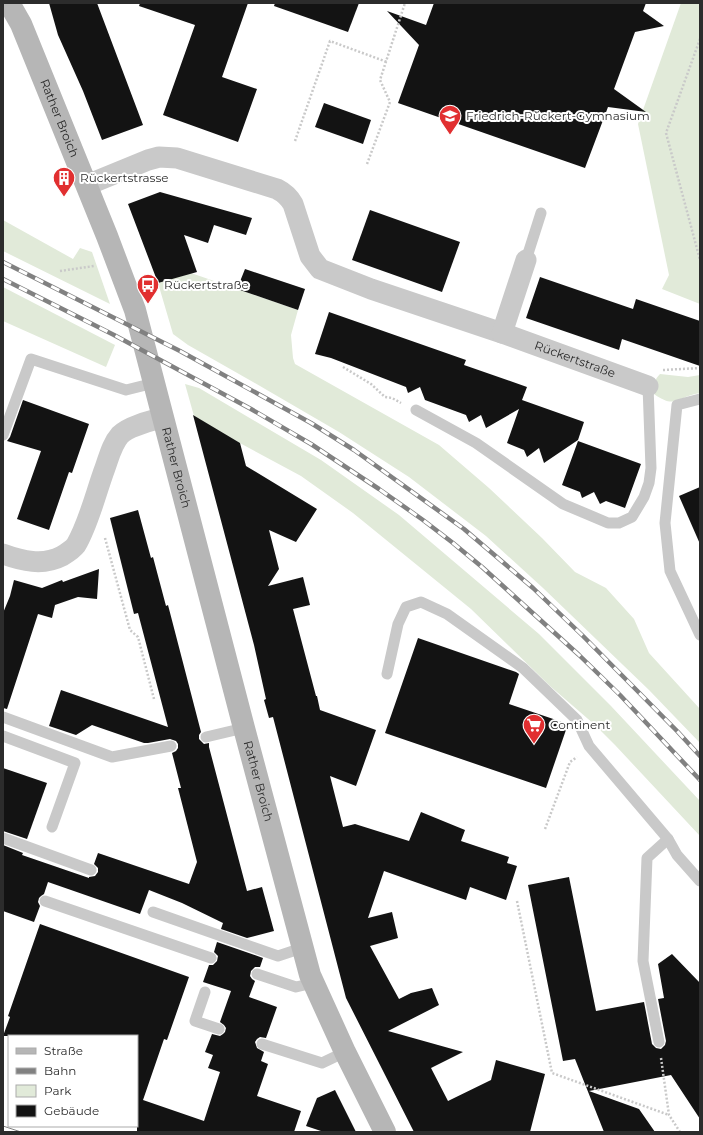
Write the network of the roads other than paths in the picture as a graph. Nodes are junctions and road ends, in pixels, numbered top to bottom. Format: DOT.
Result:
graph roads {
  1 [pos="9,3"];
  2 [pos="19,13"];
  3 [pos="87,185"];
  4 [pos="541,213"];
  5 [pos="526,260"];
  6 [pos="502,333"];
  7 [pos="154,383"];
  8 [pos="648,386"];
  9 [pos="700,399"];
  10 [pos="416,410"];
  11 [pos="162,418"];
  12 [pos="3,435"];
  13 [pos="3,554"];
  14 [pos="696,616"];
  15 [pos="700,635"];
  16 [pos="387,674"];
  17 [pos="3,717"];
  18 [pos="244,728"];
  19 [pos="3,736"];
  20 [pos="206,737"];
  21 [pos="171,746"];
  22 [pos="52,827"];
  23 [pos="3,838"];
  24 [pos="668,839"];
  25 [pos="92,870"];
  26 [pos="700,881"];
  27 [pos="45,901"];
  28 [pos="153,912"];
  29 [pos="302,948"];
  30 [pos="211,958"];
  31 [pos="258,974"];
  32 [pos="313,983"];
  33 [pos="205,992"];
  34 [pos="219,1029"];
  35 [pos="659,1042"];
  36 [pos="262,1044"];
  37 [pos="345,1052"];
  38 [pos="385,1132"];
  1 -- 2 [label="main road, Rather Broich"];
  2 -- 3 [label="main road, Rather Broich"];
  3 -- 6 [label="street, Rückertstraße"];
  3 -- 7 [label="main road, Rather Broich"];
  4 -- 5 [label="lane"];
  5 -- 6 [label="street"];
  6 -- 8 [label="street, Rückertstraße"];
  7 -- 11 [label="main road, Rather Broich"];
  7 -- 12 [label="lane"];
  8 -- 10 [label="lane"];
  9 -- 14 [label="lane"];
  11 -- 13 [label="street, Rather Broich"];
  11 -- 18 [label="main road, Rather Broich"];
  14 -- 15 [label="lane"];
  16 -- 24 [label="lane"];
  17 -- 21 [label="lane"];
  18 -- 20 [label="lane"];
  18 -- 29 [label="main road, Rather Broich"];
  19 -- 22 [label="lane"];
  23 -- 25 [label="lane"];
  24 -- 26 [label="lane"];
  24 -- 35 [label="lane"];
  27 -- 30 [label="lane"];
  28 -- 29 [label="lane"];
  29 -- 32 [label="main road, Rather Broich"];
  31 -- 32 [label="lane"];
  32 -- 37 [label="main road, Rather Broich"];
  33 -- 34 [label="lane"];
  36 -- 37 [label="lane"];
  37 -- 38 [label="main road, Rather Broich"];
}
